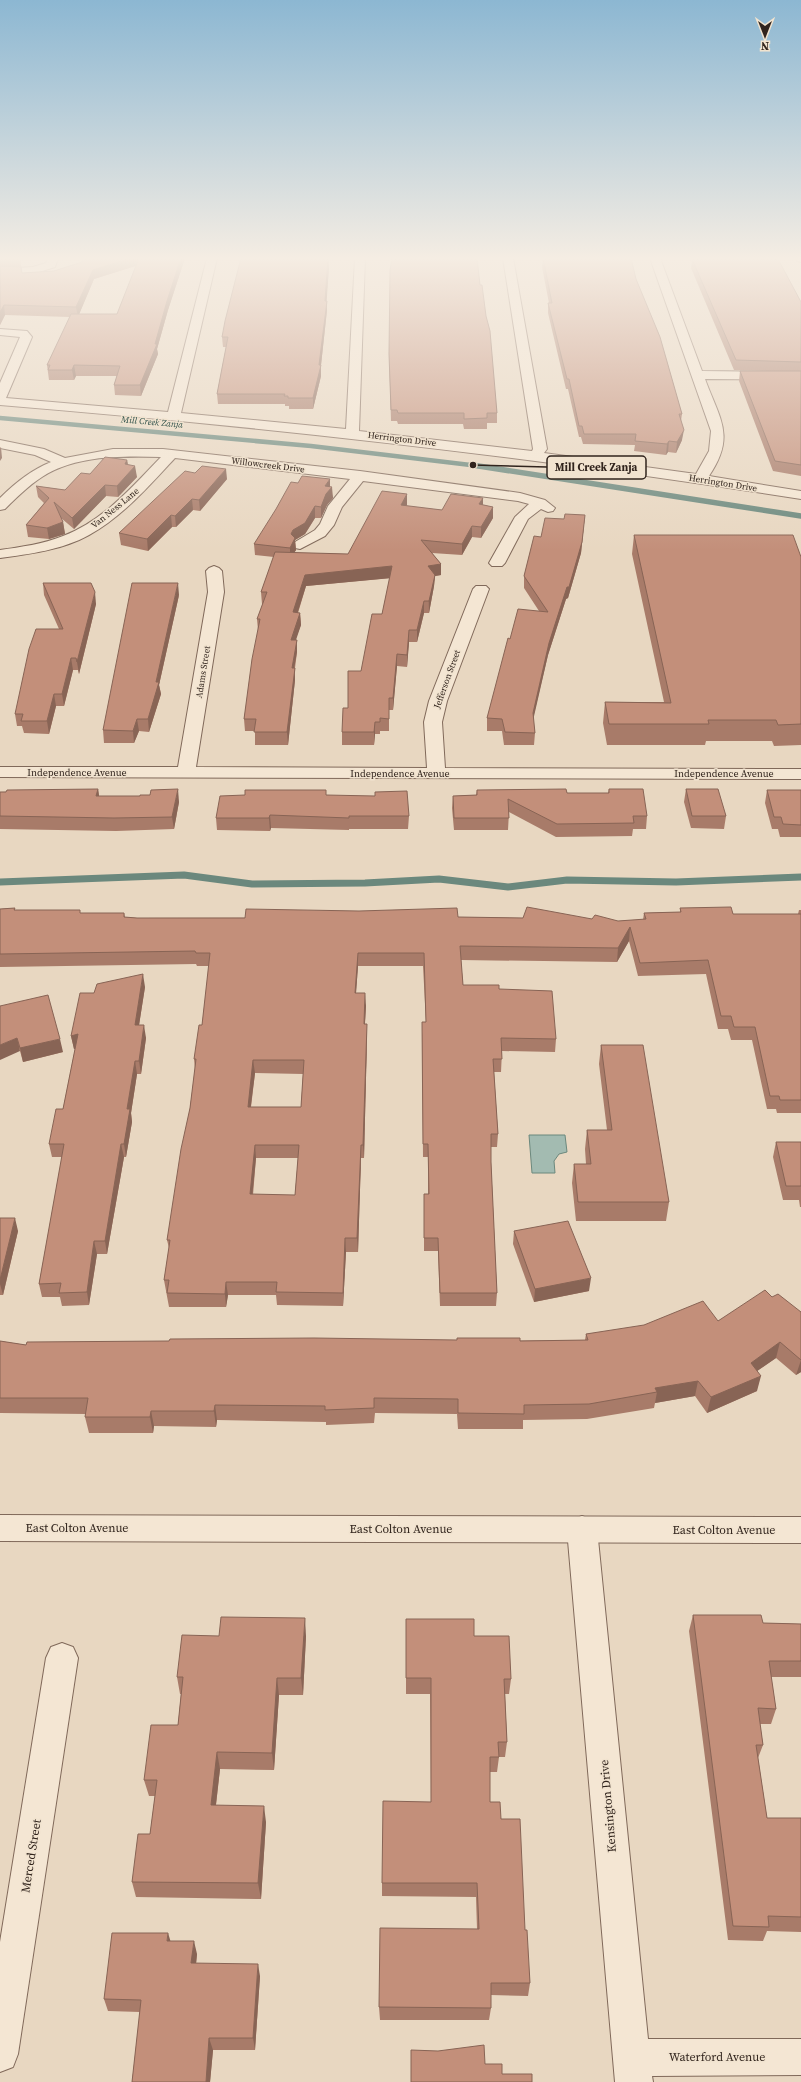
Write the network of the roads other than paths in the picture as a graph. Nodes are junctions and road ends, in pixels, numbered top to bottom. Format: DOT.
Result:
graph roads {
  1 [pos="19,355"];
  2 [pos="188,355"];
  3 [pos="356,355"];
  4 [pos="524,355"];
  5 [pos="690,355"];
  6 [pos="698,376"];
  7 [pos="801,376"];
  8 [pos="0,400"];
  9 [pos="174,415"];
  10 [pos="352,433"];
  11 [pos="0,444"];
  12 [pos="172,454"];
  13 [pos="536,456"];
  14 [pos="63,462"];
  15 [pos="360,476"];
  16 [pos="700,479"];
  17 [pos="801,495"];
  18 [pos="0,506"];
  19 [pos="300,545"];
  20 [pos="0,554"];
  21 [pos="497,563"];
  22 [pos="214,571"];
  23 [pos="481,590"];
  24 [pos="0,772"];
  25 [pos="186,773"];
  26 [pos="436,773"];
  27 [pos="801,774"];
  28 [pos="0,1528"];
  29 [pos="582,1529"];
  30 [pos="801,1530"];
  31 [pos="62,1658"];
  32 [pos="0,2054"];
  33 [pos="801,2057"];
  34 [pos="633,2070"];
  1 -- 8 [label="street"];
  2 -- 9 [label="street"];
  3 -- 10 [label="street"];
  4 -- 13 [label="street"];
  5 -- 6 [label="street"];
  6 -- 7 [label="street"];
  6 -- 16 [label="street"];
  8 -- 9 [label="street, Herrington Drive"];
  9 -- 10 [label="street, Herrington Drive"];
  10 -- 13 [label="street, Herrington Drive"];
  11 -- 14 [label="street"];
  12 -- 14 [label="street, Willowcreek Drive"];
  12 -- 15 [label="street, Willowcreek Drive"];
  12 -- 20 [label="street, Van Ness Lane"];
  13 -- 16 [label="street, Herrington Drive"];
  14 -- 18 [label="street, Willowcreek Drive"];
  15 -- 19 [label="street"];
  15 -- 21 [label="street, Willowcreek Drive"];
  16 -- 17 [label="street, Herrington Drive"];
  22 -- 25 [label="street, Adams Street"];
  23 -- 26 [label="street, Jefferson Street"];
  24 -- 25 [label="street, Independence Avenue"];
  25 -- 26 [label="street, Independence Avenue"];
  26 -- 27 [label="street, Independence Avenue"];
  28 -- 29 [label="street, East Colton Avenue"];
  29 -- 30 [label="street, East Colton Avenue"];
  29 -- 34 [label="street, Kensington Drive"];
  31 -- 32 [label="street, Merced Street"];
  33 -- 34 [label="street, Waterford Avenue"];
}
